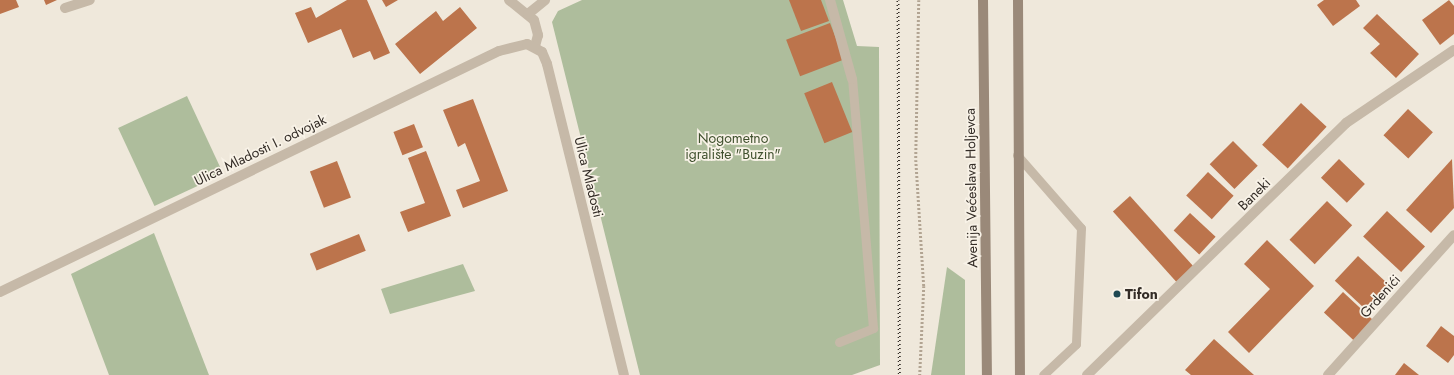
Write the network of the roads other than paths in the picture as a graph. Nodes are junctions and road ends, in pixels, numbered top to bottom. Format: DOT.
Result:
graph roads {
  1 [pos="90,0"];
  2 [pos="509,0"];
  3 [pos="545,0"];
  4 [pos="830,0"];
  5 [pos="983,0"];
  6 [pos="1018,0"];
  7 [pos="65,8"];
  8 [pos="528,14"];
  9 [pos="535,46"];
  10 [pos="1454,50"];
  11 [pos="852,79"];
  12 [pos="1017,155"];
  13 [pos="1454,235"];
  14 [pos="0,292"];
  15 [pos="839,342"];
  16 [pos="624,375"];
  17 [pos="987,375"];
  18 [pos="1020,375"];
  19 [pos="1043,375"];
  20 [pos="1087,375"];
  21 [pos="1328,375"];
  1 -- 7 [label="street"];
  2 -- 8 [label="street"];
  3 -- 8 [label="street"];
  4 -- 11 [label="street"];
  5 -- 17 [label="main road, Avenija Većeslava Holjevca"];
  6 -- 12 [label="main road"];
  8 -- 9 [label="street"];
  9 -- 14 [label="street, Ulica Mladosti I. odvojak"];
  9 -- 16 [label="street, Ulica Mladosti"];
  10 -- 20 [label="street, Baneki"];
  11 -- 15 [label="lane"];
  12 -- 18 [label="main road"];
  12 -- 19 [label="lane"];
  13 -- 21 [label="street, Grdenići"];
}
